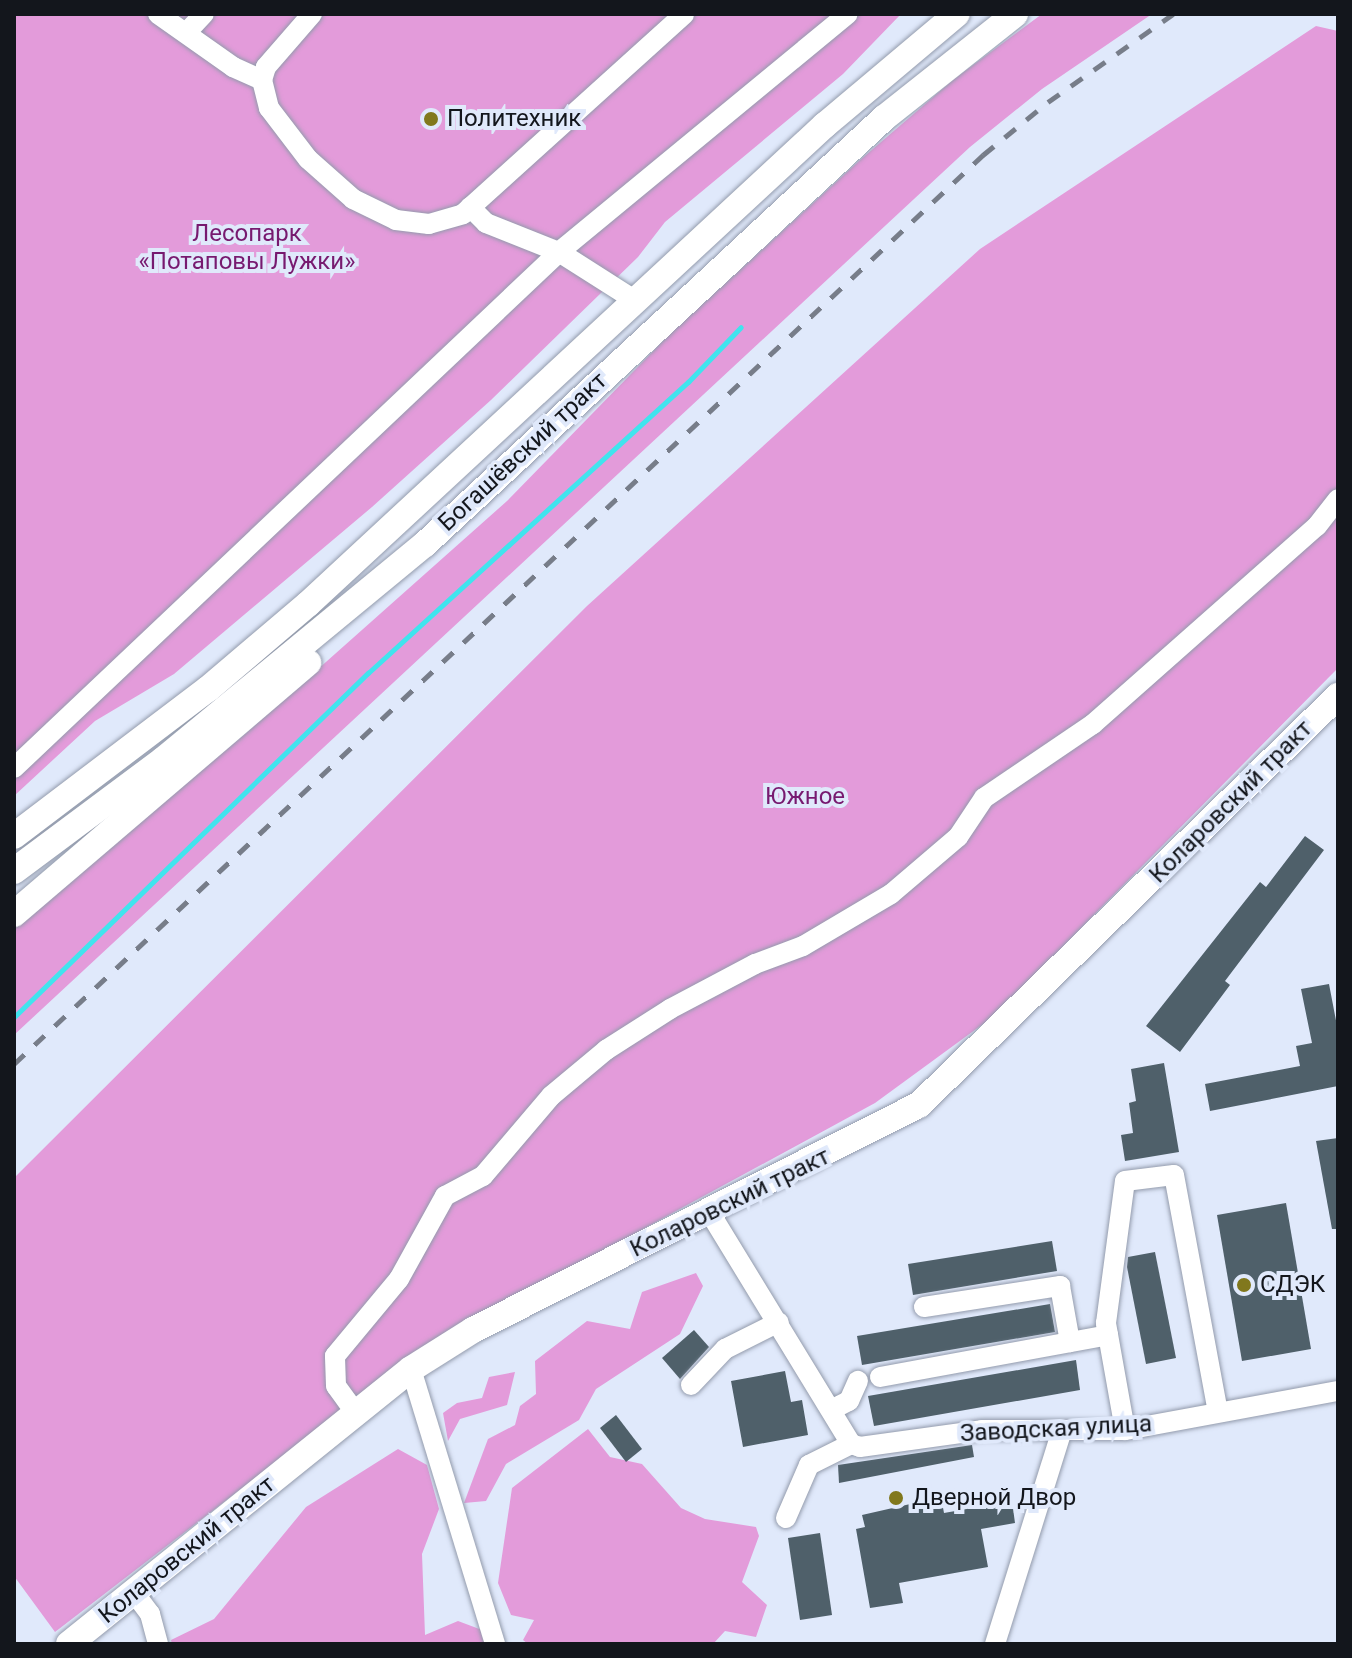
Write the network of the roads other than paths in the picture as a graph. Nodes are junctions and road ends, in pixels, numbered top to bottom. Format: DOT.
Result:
graph roads {
  1 [pos="158,14"];
  2 [pos="204,14"];
  3 [pos="312,14"];
  4 [pos="684,14"];
  5 [pos="848,14"];
  6 [pos="957,14"];
  7 [pos="1015,14"];
  8 [pos="186,33"];
  9 [pos="262,80"];
  10 [pos="470,207"];
  11 [pos="559,252"];
  12 [pos="636,301"];
  13 [pos="1338,499"];
  14 [pos="425,544"];
  15 [pos="1338,696"];
  16 [pos="14,768"];
  17 [pos="14,836"];
  18 [pos="14,871"];
  19 [pos="14,914"];
  20 [pos="710,1213"];
  21 [pos="924,1307"];
  22 [pos="779,1322"];
  23 [pos="1108,1335"];
  24 [pos="1070,1342"];
  25 [pos="411,1369"];
  26 [pos="880,1377"];
  27 [pos="858,1381"];
  28 [pos="691,1385"];
  29 [pos="1338,1391"];
  30 [pos="831,1410"];
  31 [pos="355,1412"];
  32 [pos="1218,1412"];
  33 [pos="1125,1430"];
  34 [pos="1061,1433"];
  35 [pos="851,1444"];
  36 [pos="786,1518"];
  37 [pos="135,1594"];
  38 [pos="69,1644"];
  39 [pos="158,1644"];
  40 [pos="495,1644"];
  41 [pos="995,1644"];
  1 -- 8 [label="street"];
  2 -- 8 [label="street"];
  3 -- 9 [label="street"];
  4 -- 10 [label="street"];
  5 -- 11 [label="street"];
  6 -- 12 [label="main road, Богашёвский тракт"];
  7 -- 14 [label="main road, Богашёвский тракт"];
  8 -- 9 [label="street"];
  9 -- 10 [label="street"];
  10 -- 11 [label="street"];
  11 -- 12 [label="street"];
  11 -- 16 [label="street"];
  12 -- 17 [label="main road, Богашёвский тракт"];
  13 -- 31 [label="street"];
  14 -- 18 [label="main road, Богашёвский тракт"];
  14 -- 19 [label="main road"];
  15 -- 20 [label="main road, Коларовский тракт"];
  20 -- 22 [label="street"];
  20 -- 25 [label="main road, Коларовский тракт"];
  21 -- 24 [label="street"];
  22 -- 28 [label="street"];
  22 -- 30 [label="street"];
  23 -- 24 [label="street"];
  23 -- 32 [label="street"];
  23 -- 33 [label="street"];
  24 -- 26 [label="street"];
  25 -- 31 [label="main road, Коларовский тракт"];
  25 -- 40 [label="street"];
  27 -- 30 [label="street"];
  29 -- 32 [label="street, Заводская улица"];
  30 -- 35 [label="street"];
  31 -- 37 [label="main road, Коларовский тракт"];
  32 -- 33 [label="street, Заводская улица"];
  33 -- 34 [label="street, Заводская улица"];
  34 -- 35 [label="street, Заводская улица"];
  34 -- 41 [label="street"];
  35 -- 36 [label="street"];
  37 -- 38 [label="main road, Коларовский тракт"];
  37 -- 39 [label="street"];
}
